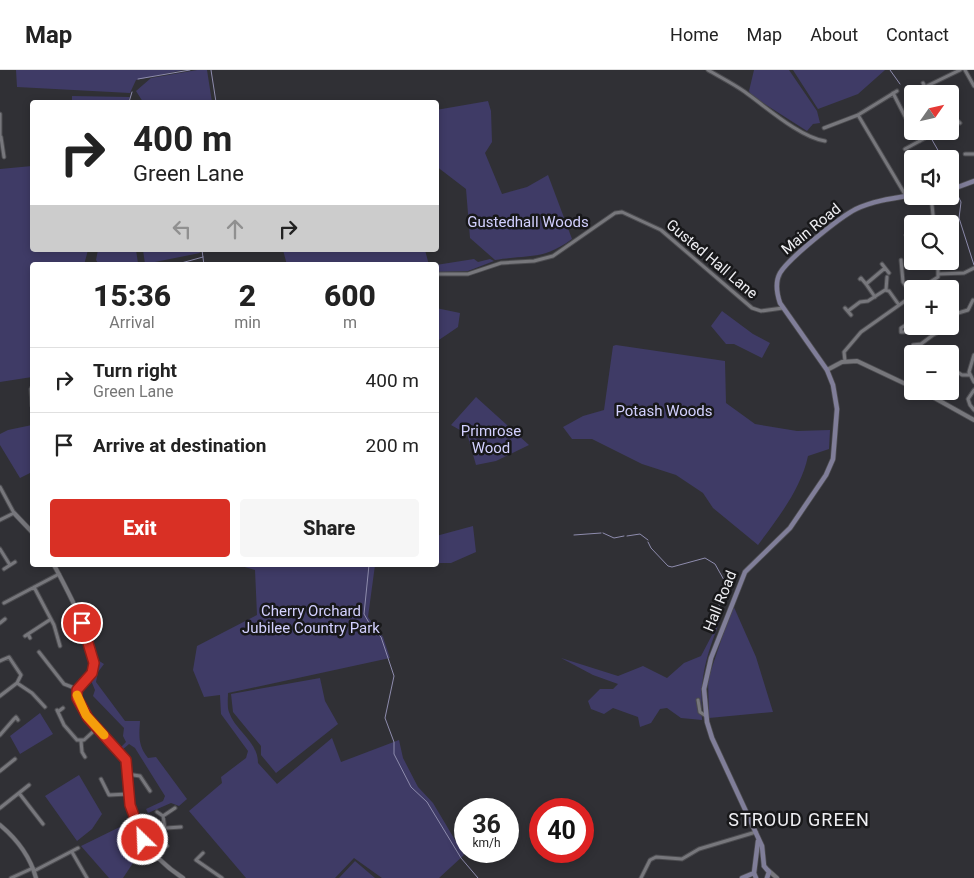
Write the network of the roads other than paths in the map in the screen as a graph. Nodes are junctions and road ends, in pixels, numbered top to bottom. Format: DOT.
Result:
graph roads {
  1 [pos="708,70"];
  2 [pos="960,70"];
  3 [pos="965,70"];
  4 [pos="929,85"];
  5 [pos="974,86"];
  6 [pos="904,112"];
  7 [pos="0,114"];
  8 [pos="858,116"];
  9 [pos="824,128"];
  10 [pos="0,137"];
  11 [pos="825,140"];
  12 [pos="923,140"];
  13 [pos="920,142"];
  14 [pos="905,150"];
  15 [pos="965,154"];
  16 [pos="974,154"];
  17 [pos="4,157"];
  18 [pos="974,181"];
  19 [pos="959,187"];
  20 [pos="904,193"];
  21 [pos="904,196"];
  22 [pos="882,264"];
  23 [pos="897,265"];
  24 [pos="885,268"];
  25 [pos="974,268"];
  26 [pos="939,270"];
  27 [pos="889,273"];
  28 [pos="439,274"];
  29 [pos="940,274"];
  30 [pos="887,277"];
  31 [pos="860,279"];
  32 [pos="932,280"];
  33 [pos="866,284"];
  34 [pos="904,284"];
  35 [pos="886,290"];
  36 [pos="875,296"];
  37 [pos="973,300"];
  38 [pos="904,302"];
  39 [pos="899,306"];
  40 [pos="783,308"];
  41 [pos="959,312"];
  42 [pos="851,315"];
  43 [pos="933,335"];
  44 [pos="913,345"];
  45 [pos="974,355"];
  46 [pos="845,361"];
  47 [pos="827,370"];
  48 [pos="959,373"];
  49 [pos="969,375"];
  50 [pos="974,382"];
  51 [pos="904,383"];
  52 [pos="974,390"];
  53 [pos="938,400"];
  54 [pos="974,410"];
  55 [pos="974,420"];
  56 [pos="0,487"];
  57 [pos="14,513"];
  58 [pos="0,520"];
  59 [pos="30,530"];
  60 [pos="0,549"];
  61 [pos="15,562"];
  62 [pos="10,565"];
  63 [pos="55,567"];
  64 [pos="4,569"];
  65 [pos="59,574"];
  66 [pos="34,587"];
  67 [pos="4,603"];
  68 [pos="5,619"];
  69 [pos="51,619"];
  70 [pos="0,623"];
  71 [pos="30,638"];
  72 [pos="60,646"];
  73 [pos="39,652"];
  74 [pos="0,661"];
  75 [pos="17,683"];
  76 [pos="77,690"];
  77 [pos="0,696"];
  78 [pos="698,700"];
  79 [pos="45,707"];
  80 [pos="63,708"];
  81 [pos="706,716"];
  82 [pos="18,720"];
  83 [pos="97,728"];
  84 [pos="0,735"];
  85 [pos="81,741"];
  86 [pos="85,757"];
  87 [pos="15,759"];
  88 [pos="0,771"];
  89 [pos="127,774"];
  90 [pos="101,778"];
  91 [pos="29,785"];
  92 [pos="150,791"];
  93 [pos="19,792"];
  94 [pos="128,794"];
  95 [pos="0,808"];
  96 [pos="175,808"];
  97 [pos="157,812"];
  98 [pos="163,816"];
  99 [pos="43,824"];
  100 [pos="0,825"];
  101 [pos="181,827"];
  102 [pos="166,828"];
  103 [pos="756,832"];
  104 [pos="160,837"];
  105 [pos="147,845"];
  106 [pos="167,846"];
  107 [pos="78,848"];
  108 [pos="72,852"];
  109 [pos="203,853"];
  110 [pos="764,866"];
  111 [pos="756,868"];
  112 [pos="33,869"];
  113 [pos="768,870"];
  114 [pos="755,876"];
  115 [pos="11,878"];
  116 [pos="36,878"];
  117 [pos="87,878"];
  118 [pos="183,878"];
  119 [pos="222,878"];
  120 [pos="641,878"];
  121 [pos="742,878"];
  122 [pos="768,878"];
  123 [pos="777,878"];
  1 -- 11 [label="street"];
  2 -- 4 [label="street"];
  3 -- 5 [label="street"];
  6 -- 8 [label="street"];
  7 -- 10 [label="street"];
  8 -- 9 [label="street"];
  8 -- 20 [label="street"];
  10 -- 17 [label="street"];
  12 -- 13 [label="street"];
  13 -- 14 [label="street"];
  15 -- 16 [label="street"];
  18 -- 19 [label="main road"];
  21 -- 40 [label="main road, Main Road"];
  22 -- 24 [label="street"];
  23 -- 34 [label="street"];
  24 -- 27 [label="street"];
  24 -- 33 [label="street"];
  25 -- 29 [label="street"];
  26 -- 29 [label="street"];
  28 -- 40 [label="street, Gusted Hall Lane"];
  29 -- 32 [label="street"];
  30 -- 35 [label="street"];
  31 -- 33 [label="street"];
  33 -- 36 [label="street"];
  35 -- 36 [label="street"];
  35 -- 39 [label="street"];
  36 -- 42 [label="street"];
  37 -- 41 [label="street"];
  38 -- 39 [label="street"];
  39 -- 46 [label="street"];
  40 -- 47 [label="main road, Main Road"];
  43 -- 44 [label="street"];
  45 -- 49 [label="street"];
  46 -- 47 [label="street"];
  46 -- 51 [label="street"];
  47 -- 81 [label="main road, Hall Road"];
  48 -- 49 [label="street"];
  49 -- 50 [label="street"];
  52 -- 54 [label="street"];
  53 -- 55 [label="street"];
  56 -- 57 [label="street"];
  57 -- 58 [label="street"];
  57 -- 59 [label="street"];
  60 -- 62 [label="street"];
  61 -- 62 [label="street"];
  62 -- 64 [label="street"];
  63 -- 65 [label="street"];
  65 -- 66 [label="street"];
  65 -- 76 [label="street"];
  66 -- 67 [label="street"];
  66 -- 69 [label="street"];
  68 -- 70 [label="street"];
  69 -- 71 [label="street"];
  69 -- 72 [label="street"];
  73 -- 76 [label="street"];
  74 -- 75 [label="street"];
  75 -- 77 [label="street"];
  75 -- 79 [label="street"];
  76 -- 83 [label="street"];
  78 -- 81 [label="street"];
  80 -- 85 [label="street"];
  81 -- 103 [label="main road, Hall Road"];
  82 -- 84 [label="street"];
  83 -- 85 [label="street"];
  83 -- 89 [label="street"];
  85 -- 86 [label="street"];
  87 -- 88 [label="street"];
  89 -- 92 [label="street"];
  89 -- 94 [label="street"];
  90 -- 94 [label="street"];
  91 -- 93 [label="street"];
  93 -- 95 [label="street"];
  93 -- 99 [label="street"];
  94 -- 105 [label="street"];
  96 -- 98 [label="street"];
  97 -- 98 [label="street"];
  98 -- 102 [label="street"];
  100 -- 112 [label="street"];
  101 -- 102 [label="street"];
  102 -- 104 [label="street"];
  103 -- 110 [label="main road, Hall Road"];
  103 -- 111 [label="main road, Hall Road"];
  103 -- 120 [label="street"];
  104 -- 105 [label="street"];
  104 -- 106 [label="street"];
  105 -- 118 [label="street"];
  107 -- 108 [label="street"];
  108 -- 112 [label="street"];
  108 -- 117 [label="street"];
  109 -- 119 [label="street"];
  110 -- 111 [label="main road"];
  110 -- 113 [label="main road"];
  111 -- 114 [label="main road, Hall Road"];
  112 -- 115 [label="street"];
  112 -- 116 [label="street"];
  113 -- 122 [label="main road"];
  113 -- 123 [label="street"];
  114 -- 121 [label="main road"];
}
